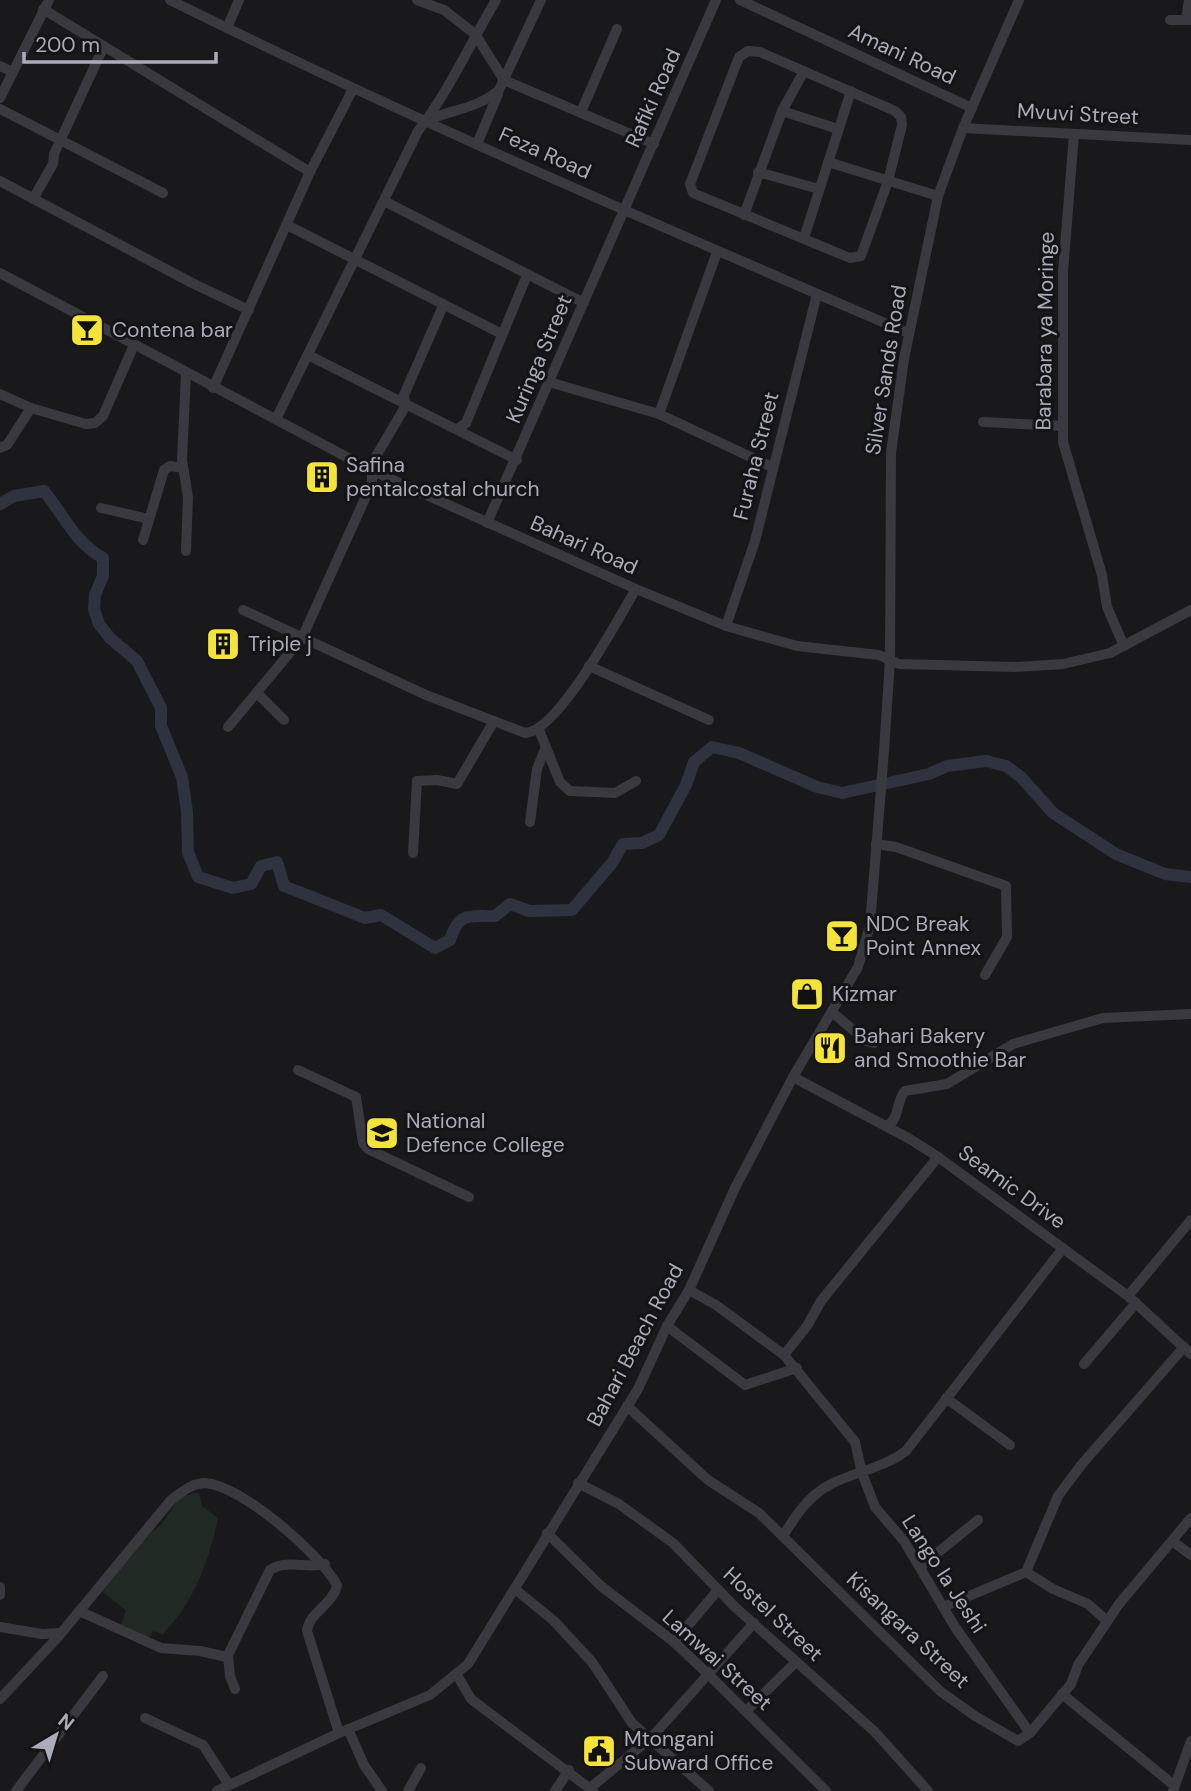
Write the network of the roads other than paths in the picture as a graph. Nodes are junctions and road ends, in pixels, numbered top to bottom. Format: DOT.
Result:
graph roads {
  1 [pos="170,0"];
  2 [pos="239,0"];
  3 [pos="417,0"];
  4 [pos="496,0"];
  5 [pos="541,0"];
  6 [pos="740,0"];
  7 [pos="1019,0"];
  8 [pos="1189,0"];
  9 [pos="713,1"];
  10 [pos="46,5"];
  11 [pos="1170,20"];
  12 [pos="1189,20"];
  13 [pos="227,28"];
  14 [pos="617,29"];
  15 [pos="475,34"];
  16 [pos="104,46"];
  17 [pos="0,66"];
  18 [pos="13,72"];
  19 [pos="804,72"];
  20 [pos="502,85"];
  21 [pos="354,89"];
  22 [pos="850,91"];
  23 [pos="0,98"];
  24 [pos="0,108"];
  25 [pos="972,108"];
  26 [pos="782,111"];
  27 [pos="581,112"];
  28 [pos="426,121"];
  29 [pos="963,128"];
  30 [pos="838,129"];
  31 [pos="1074,134"];
  32 [pos="60,139"];
  33 [pos="1191,140"];
  34 [pos="477,144"];
  35 [pos="654,145"];
  36 [pos="828,162"];
  37 [pos="310,172"];
  38 [pos="758,172"];
  39 [pos="0,181"];
  40 [pos="888,181"];
  41 [pos="819,189"];
  42 [pos="163,193"];
  43 [pos="938,196"];
  44 [pos="33,199"];
  45 [pos="384,201"];
  46 [pos="624,210"];
  47 [pos="744,215"];
  48 [pos="287,225"];
  49 [pos="804,238"];
  50 [pos="717,252"];
  51 [pos="355,260"];
  52 [pos="0,273"];
  53 [pos="527,275"];
  54 [pos="817,294"];
  55 [pos="584,303"];
  56 [pos="443,306"];
  57 [pos="249,310"];
  58 [pos="908,333"];
  59 [pos="502,334"];
  60 [pos="134,345"];
  61 [pos="308,355"];
  62 [pos="186,373"];
  63 [pos="549,382"];
  64 [pos="213,388"];
  65 [pos="0,394"];
  66 [pos="404,401"];
  67 [pos="31,408"];
  68 [pos="659,414"];
  69 [pos="276,419"];
  70 [pos="983,422"];
  71 [pos="1063,426"];
  72 [pos="459,428"];
  73 [pos="0,448"];
  74 [pos="517,460"];
  75 [pos="772,467"];
  76 [pos="183,468"];
  77 [pos="373,471"];
  78 [pos="101,508"];
  79 [pos="149,519"];
  80 [pos="487,523"];
  81 [pos="144,540"];
  82 [pos="186,551"];
  83 [pos="636,589"];
  84 [pos="243,610"];
  85 [pos="1191,610"];
  86 [pos="726,626"];
  87 [pos="302,638"];
  88 [pos="1124,646"];
  89 [pos="890,660"];
  90 [pos="589,666"];
  91 [pos="258,694"];
  92 [pos="284,720"];
  93 [pos="709,720"];
  94 [pos="494,721"];
  95 [pos="228,727"];
  96 [pos="539,730"];
  97 [pos="545,749"];
  98 [pos="636,781"];
  99 [pos="880,806"];
  100 [pos="530,822"];
  101 [pos="876,844"];
  102 [pos="413,853"];
  103 [pos="985,975"];
  104 [pos="832,1012"];
  105 [pos="1191,1014"];
  106 [pos="874,1043"];
  107 [pos="298,1070"];
  108 [pos="793,1077"];
  109 [pos="887,1126"];
  110 [pos="938,1157"];
  111 [pos="469,1197"];
  112 [pos="1191,1220"];
  113 [pos="1063,1248"];
  114 [pos="689,1290"];
  115 [pos="1132,1299"];
  116 [pos="667,1326"];
  117 [pos="1188,1350"];
  118 [pos="784,1355"];
  119 [pos="1084,1364"];
  120 [pos="797,1368"];
  121 [pos="946,1398"];
  122 [pos="627,1406"];
  123 [pos="1010,1445"];
  124 [pos="862,1473"];
  125 [pos="578,1483"];
  126 [pos="1191,1518"];
  127 [pos="978,1520"];
  128 [pos="547,1533"];
  129 [pos="783,1536"];
  130 [pos="1172,1541"];
  131 [pos="1191,1555"];
  132 [pos="325,1564"];
  133 [pos="920,1567"];
  134 [pos="1026,1572"];
  135 [pos="0,1587"];
  136 [pos="515,1589"];
  137 [pos="718,1590"];
  138 [pos="0,1595"];
  139 [pos="943,1607"];
  140 [pos="79,1611"];
  141 [pos="1107,1621"];
  142 [pos="754,1623"];
  143 [pos="0,1627"];
  144 [pos="61,1633"];
  145 [pos="674,1642"];
  146 [pos="229,1656"];
  147 [pos="796,1662"];
  148 [pos="457,1675"];
  149 [pos="709,1675"];
  150 [pos="103,1676"];
  151 [pos="235,1689"];
  152 [pos="1062,1694"];
  153 [pos="0,1699"];
  154 [pos="746,1711"];
  155 [pos="145,1718"];
  156 [pos="343,1731"];
  157 [pos="1030,1733"];
  158 [pos="651,1738"];
  159 [pos="1191,1741"];
  160 [pos="421,1768"];
  161 [pos="569,1770"];
  162 [pos="229,1785"];
  163 [pos="1174,1788"];
  164 [pos="591,1789"];
  165 [pos="16,1791"];
  166 [pos="217,1791"];
  167 [pos="382,1791"];
  168 [pos="408,1791"];
  169 [pos="555,1791"];
  170 [pos="709,1791"];
  171 [pos="826,1791"];
  172 [pos="928,1791"];
  1 -- 13 [label="street, Feza Road"];
  2 -- 13 [label="street"];
  3 -- 15 [label="street"];
  4 -- 15 [label="street"];
  5 -- 20 [label="street"];
  6 -- 25 [label="street, Amani Road"];
  7 -- 25 [label="street, Silver Sands Road"];
  8 -- 12 [label="street"];
  9 -- 35 [label="street, Rafiki Road"];
  10 -- 16 [label="street"];
  10 -- 18 [label="street"];
  11 -- 12 [label="street"];
  13 -- 21 [label="street, Feza Road"];
  14 -- 27 [label="street"];
  15 -- 20 [label="street"];
  15 -- 28 [label="street"];
  16 -- 32 [label="street"];
  16 -- 37 [label="street"];
  17 -- 18 [label="street"];
  18 -- 23 [label="street"];
  19 -- 22 [label="street"];
  19 -- 26 [label="street"];
  19 -- 47 [label="street"];
  20 -- 27 [label="street"];
  20 -- 28 [label="street"];
  20 -- 34 [label="street"];
  21 -- 28 [label="street, Feza Road"];
  21 -- 37 [label="street"];
  22 -- 30 [label="street"];
  22 -- 40 [label="street"];
  24 -- 32 [label="street"];
  25 -- 29 [label="street, Silver Sands Road"];
  26 -- 30 [label="street"];
  26 -- 38 [label="street"];
  27 -- 35 [label="street"];
  28 -- 34 [label="street, Feza Road"];
  28 -- 45 [label="street"];
  29 -- 31 [label="street, Mvuvi Street"];
  29 -- 43 [label="street, Silver Sands Road"];
  30 -- 36 [label="street"];
  31 -- 33 [label="street, Mvuvi Street"];
  31 -- 71 [label="street, Barabara ya Moringe"];
  32 -- 42 [label="street"];
  32 -- 44 [label="street"];
  34 -- 46 [label="street, Feza Road"];
  35 -- 46 [label="street, Rafiki Road"];
  36 -- 40 [label="street"];
  36 -- 41 [label="street"];
  37 -- 48 [label="street"];
  38 -- 41 [label="street"];
  38 -- 47 [label="street"];
  39 -- 44 [label="street"];
  40 -- 43 [label="street"];
  40 -- 49 [label="street"];
  41 -- 49 [label="street"];
  43 -- 58 [label="street, Silver Sands Road"];
  44 -- 57 [label="street"];
  45 -- 51 [label="street"];
  45 -- 53 [label="street"];
  46 -- 50 [label="street, Feza Road"];
  46 -- 55 [label="street, Kuringa Street"];
  47 -- 49 [label="street"];
  48 -- 51 [label="street"];
  48 -- 57 [label="street"];
  50 -- 54 [label="street, Feza Road"];
  50 -- 68 [label="street"];
  51 -- 56 [label="street"];
  51 -- 61 [label="street"];
  52 -- 60 [label="street, Bahari Road"];
  53 -- 55 [label="street"];
  53 -- 59 [label="street"];
  54 -- 58 [label="street, Feza Road"];
  54 -- 75 [label="street, Furaha Street"];
  55 -- 63 [label="street, Kuringa Street"];
  56 -- 59 [label="street"];
  56 -- 66 [label="street"];
  57 -- 64 [label="street"];
  58 -- 89 [label="street, Silver Sands Road"];
  59 -- 72 [label="street"];
  60 -- 62 [label="street, Bahari Road"];
  60 -- 67 [label="street"];
  61 -- 66 [label="street"];
  61 -- 69 [label="street"];
  62 -- 64 [label="street, Bahari Road"];
  62 -- 76 [label="street"];
  63 -- 68 [label="street"];
  63 -- 74 [label="street, Kuringa Street"];
  64 -- 69 [label="street, Bahari Road"];
  65 -- 67 [label="street"];
  66 -- 72 [label="street"];
  66 -- 77 [label="street"];
  67 -- 73 [label="street"];
  68 -- 75 [label="street"];
  69 -- 77 [label="street, Bahari Road"];
  70 -- 71 [label="street"];
  71 -- 88 [label="street, Barabara ya Moringe"];
  72 -- 74 [label="street"];
  74 -- 80 [label="street, Kuringa Street"];
  75 -- 86 [label="street, Furaha Street"];
  76 -- 79 [label="street"];
  76 -- 82 [label="street"];
  77 -- 80 [label="street, Bahari Road"];
  77 -- 87 [label="street"];
  78 -- 79 [label="street"];
  79 -- 81 [label="street"];
  80 -- 83 [label="street, Bahari Road"];
  83 -- 86 [label="street, Bahari Road"];
  83 -- 90 [label="street"];
  84 -- 87 [label="street"];
  85 -- 88 [label="street, Bahari Road"];
  86 -- 89 [label="street, Bahari Road"];
  87 -- 91 [label="street"];
  87 -- 94 [label="street"];
  88 -- 89 [label="street, Bahari Road"];
  89 -- 99 [label="street, Silver Sands Road"];
  90 -- 93 [label="street"];
  90 -- 96 [label="street"];
  91 -- 92 [label="street"];
  91 -- 95 [label="street"];
  94 -- 96 [label="street"];
  94 -- 102 [label="street"];
  96 -- 97 [label="street"];
  97 -- 98 [label="street"];
  97 -- 100 [label="street"];
  99 -- 101 [label="street, Bahari Beach Road"];
  101 -- 103 [label="street"];
  101 -- 104 [label="street, Bahari Beach Road"];
  104 -- 106 [label="street"];
  104 -- 108 [label="street, Bahari Beach Road"];
  105 -- 109 [label="street"];
  107 -- 111 [label="street"];
  108 -- 109 [label="street, Seamic Drive"];
  108 -- 114 [label="street, Bahari Beach Road"];
  109 -- 110 [label="street, Seamic Drive"];
  110 -- 113 [label="street, Seamic Drive"];
  110 -- 118 [label="street"];
  112 -- 115 [label="street"];
  113 -- 115 [label="street, Seamic Drive"];
  113 -- 121 [label="street"];
  114 -- 116 [label="street, Bahari Beach Road"];
  114 -- 118 [label="street, Lango la Jeshi"];
  115 -- 117 [label="street, Seamic Drive"];
  115 -- 119 [label="street"];
  116 -- 120 [label="street"];
  116 -- 122 [label="street, Bahari Beach Road"];
  117 -- 134 [label="street"];
  118 -- 120 [label="street, Lango la Jeshi"];
  120 -- 124 [label="street, Lango la Jeshi"];
  121 -- 123 [label="street"];
  121 -- 124 [label="street"];
  122 -- 125 [label="street, Bahari Beach Road"];
  122 -- 129 [label="street, Kisangara Street"];
  124 -- 129 [label="street"];
  124 -- 133 [label="street, Lango la Jeshi"];
  125 -- 128 [label="street, Bahari Beach Road"];
  125 -- 137 [label="street, Hostel Street"];
  126 -- 130 [label="street"];
  127 -- 133 [label="street"];
  128 -- 136 [label="street, Bahari Beach Road"];
  128 -- 145 [label="street, Lamwai Street"];
  129 -- 157 [label="street, Kisangara Street"];
  130 -- 131 [label="street"];
  130 -- 141 [label="street"];
  132 -- 140 [label="street"];
  132 -- 146 [label="street"];
  132 -- 156 [label="street"];
  133 -- 139 [label="street, Lango la Jeshi"];
  134 -- 139 [label="street"];
  134 -- 141 [label="street"];
  135 -- 138 [label="street"];
  136 -- 148 [label="street, Bahari Beach Road"];
  136 -- 158 [label="street"];
  137 -- 142 [label="street, Hostel Street"];
  137 -- 145 [label="street"];
  139 -- 157 [label="street, Lango la Jeshi"];
  140 -- 144 [label="street"];
  140 -- 146 [label="street"];
  141 -- 152 [label="street"];
  142 -- 147 [label="street, Hostel Street"];
  142 -- 149 [label="street"];
  143 -- 144 [label="street"];
  144 -- 153 [label="street"];
  145 -- 149 [label="street, Lamwai Street"];
  146 -- 151 [label="street"];
  147 -- 154 [label="street"];
  147 -- 172 [label="street, Hostel Street"];
  148 -- 156 [label="street, Bahari Beach Road"];
  148 -- 161 [label="street"];
  149 -- 154 [label="street, Lamwai Street"];
  149 -- 158 [label="street"];
  150 -- 165 [label="street"];
  152 -- 157 [label="street"];
  152 -- 163 [label="street"];
  154 -- 171 [label="street, Lamwai Street"];
  155 -- 162 [label="street"];
  156 -- 162 [label="street, Bahari Beach Road"];
  156 -- 167 [label="street"];
  158 -- 164 [label="street"];
  158 -- 170 [label="street"];
  159 -- 163 [label="street"];
  160 -- 168 [label="street"];
  161 -- 164 [label="street"];
  161 -- 169 [label="street"];
  162 -- 166 [label="street, Bahari Beach Road"];
}
